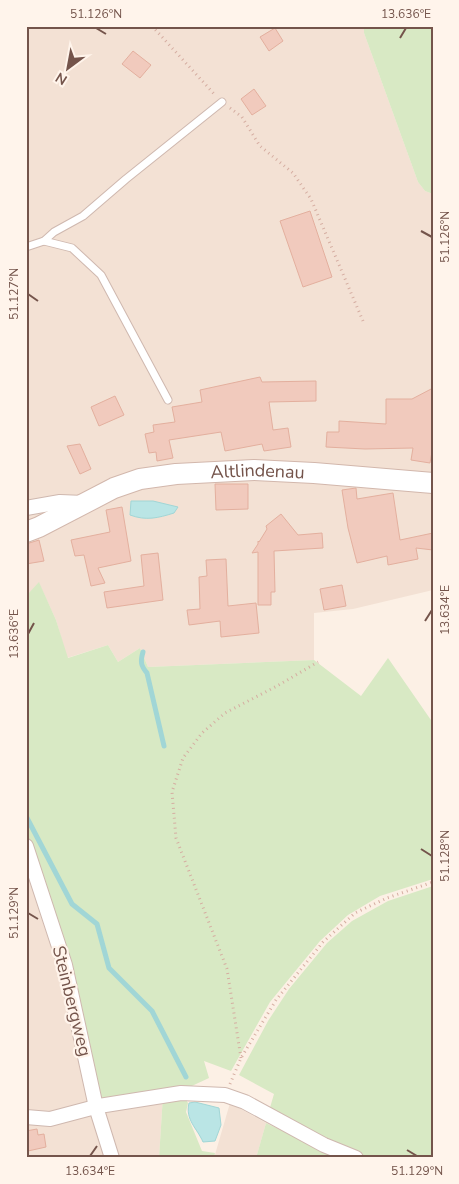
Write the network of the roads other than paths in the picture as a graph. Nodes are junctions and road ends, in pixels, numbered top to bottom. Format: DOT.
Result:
graph roads {
  1 [pos="222,102"];
  2 [pos="44,241"];
  3 [pos="26,247"];
  4 [pos="168,400"];
  5 [pos="433,483"];
  6 [pos="87,503"];
  7 [pos="26,508"];
  8 [pos="26,532"];
  9 [pos="26,846"];
  10 [pos="96,1107"];
  11 [pos="26,1117"];
  12 [pos="112,1158"];
  13 [pos="356,1158"];
  1 -- 2 [label="lane"];
  2 -- 3 [label="lane"];
  2 -- 4 [label="lane"];
  5 -- 6 [label="street, Altlindenau"];
  6 -- 7 [label="street"];
  6 -- 8 [label="street, Altlindenau"];
  9 -- 10 [label="street, Steinbergweg"];
  10 -- 11 [label="street"];
  10 -- 12 [label="street, Steinbergweg"];
  10 -- 13 [label="street"];
}
